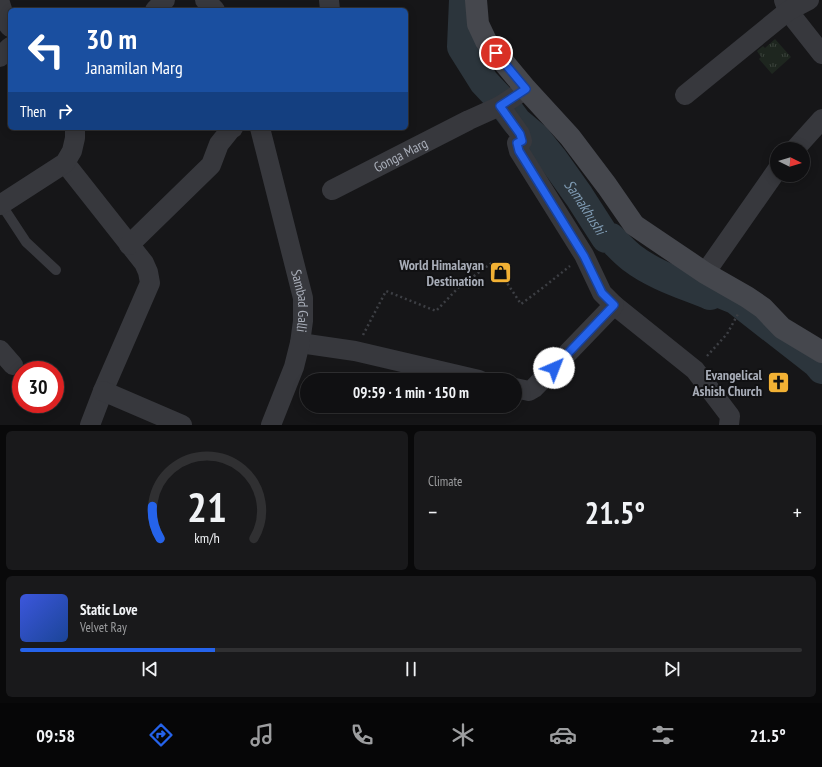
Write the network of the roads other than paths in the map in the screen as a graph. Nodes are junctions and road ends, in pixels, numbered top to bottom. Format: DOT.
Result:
graph roads {
  1 [pos="165,0"];
  2 [pos="205,0"];
  3 [pos="476,0"];
  4 [pos="809,0"];
  5 [pos="0,3"];
  6 [pos="786,6"];
  7 [pos="157,8"];
  8 [pos="213,8"];
  9 [pos="8,24"];
  10 [pos="8,49"];
  11 [pos="822,54"];
  12 [pos="0,58"];
  13 [pos="685,95"];
  14 [pos="512,98"];
  15 [pos="822,119"];
  16 [pos="75,130"];
  17 [pos="230,130"];
  18 [pos="261,130"];
  19 [pos="801,142"];
  20 [pos="65,163"];
  21 [pos="770,180"];
  22 [pos="332,190"];
  23 [pos="0,205"];
  24 [pos="129,245"];
  25 [pos="56,270"];
  26 [pos="705,273"];
  27 [pos="614,305"];
  28 [pos="300,343"];
  29 [pos="0,350"];
  30 [pos="822,352"];
  31 [pos="12,364"];
  32 [pos="449,373"];
  33 [pos="522,390"];
  34 [pos="103,391"];
  35 [pos="90,425"];
  36 [pos="182,425"];
  37 [pos="271,425"];
  38 [pos="730,425"];
  1 -- 7 [label="street"];
  2 -- 8 [label="street"];
  3 -- 14 [label="street"];
  4 -- 6 [label="street"];
  5 -- 9 [label="street"];
  6 -- 11 [label="street"];
  6 -- 13 [label="street"];
  10 -- 12 [label="street"];
  14 -- 22 [label="street, Gonga Marg"];
  14 -- 26 [label="street"];
  14 -- 27 [label="street"];
  15 -- 19 [label="street"];
  16 -- 20 [label="street"];
  17 -- 24 [label="street"];
  18 -- 28 [label="street, Sambad Galli"];
  20 -- 23 [label="street"];
  20 -- 24 [label="street"];
  21 -- 26 [label="street"];
  23 -- 25 [label="lane"];
  24 -- 34 [label="street"];
  26 -- 30 [label="street"];
  27 -- 33 [label="street"];
  27 -- 38 [label="street"];
  28 -- 32 [label="street, Sambad Galli"];
  28 -- 37 [label="street"];
  29 -- 31 [label="street"];
  34 -- 35 [label="street"];
  34 -- 36 [label="street"];
}
